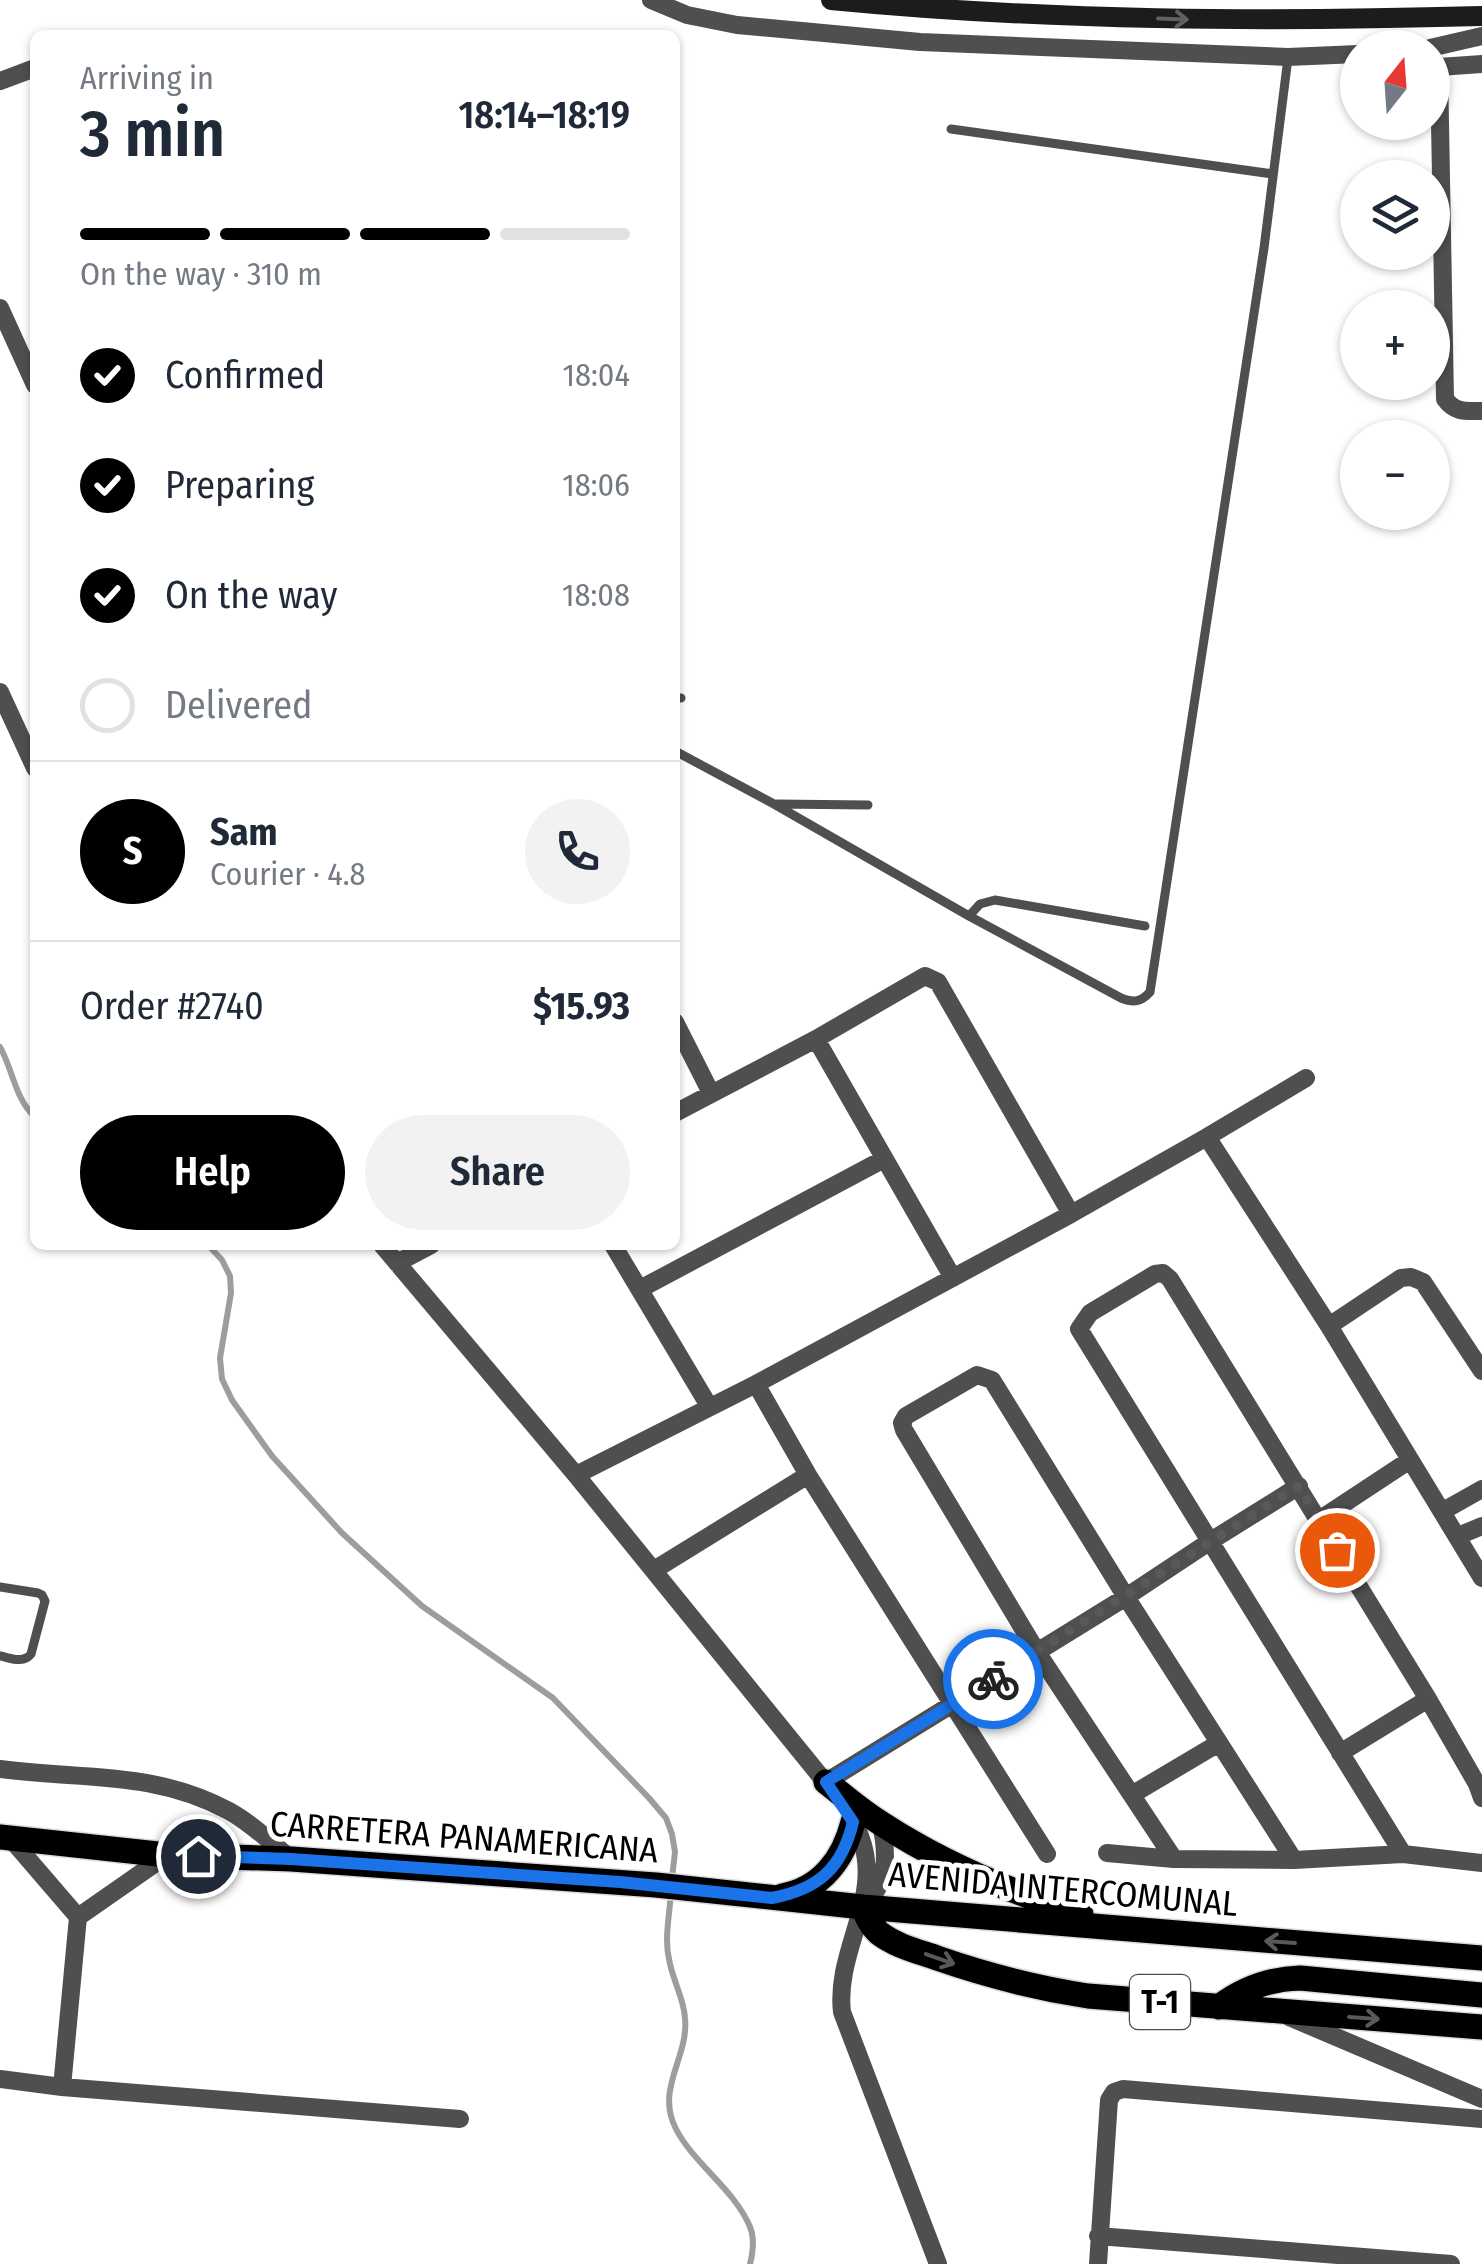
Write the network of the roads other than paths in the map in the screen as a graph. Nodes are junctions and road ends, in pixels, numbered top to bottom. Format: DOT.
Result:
graph roads {
  1 [pos="651,0"];
  2 [pos="831,0"];
  3 [pos="1482,16"];
  4 [pos="1482,36"];
  5 [pos="1450,43"];
  6 [pos="1340,55"];
  7 [pos="1288,57"];
  8 [pos="1450,63"];
  9 [pos="1482,64"];
  10 [pos="30,70"];
  11 [pos="0,81"];
  12 [pos="951,129"];
  13 [pos="1438,140"];
  14 [pos="1273,174"];
  15 [pos="0,308"];
  16 [pos="30,374"];
  17 [pos="1482,412"];
  18 [pos="0,692"];
  19 [pos="680,754"];
  20 [pos="30,757"];
  21 [pos="774,804"];
  22 [pos="868,805"];
  23 [pos="969,916"];
  24 [pos="1145,926"];
  25 [pos="680,1032"];
  26 [pos="816,1039"];
  27 [pos="1306,1078"];
  28 [pos="712,1093"];
  29 [pos="680,1111"];
  30 [pos="1207,1137"];
  31 [pos="884,1159"];
  32 [pos="1071,1214"];
  33 [pos="386,1250"];
  34 [pos="422,1250"];
  35 [pos="615,1250"];
  36 [pos="397,1263"];
  37 [pos="953,1278"];
  38 [pos="640,1289"];
  39 [pos="1329,1326"];
  40 [pos="1482,1372"];
  41 [pos="756,1384"];
  42 [pos="709,1406"];
  43 [pos="1410,1460"];
  44 [pos="576,1475"];
  45 [pos="808,1475"];
  46 [pos="1299,1486"];
  47 [pos="1482,1489"];
  48 [pos="1443,1512"];
  49 [pos="1319,1520"];
  50 [pos="1482,1526"];
  51 [pos="1458,1536"];
  52 [pos="1209,1542"];
  53 [pos="654,1570"];
  54 [pos="1482,1578"];
  55 [pos="0,1586"];
  56 [pos="1126,1598"];
  57 [pos="1037,1652"];
  58 [pos="0,1656"];
  59 [pos="1428,1698"];
  60 [pos="952,1705"];
  61 [pos="1218,1743"];
  62 [pos="1340,1753"];
  63 [pos="0,1768"];
  64 [pos="826,1782"];
  65 [pos="1133,1794"];
  66 [pos="1482,1798"];
  67 [pos="853,1822"];
  68 [pos="881,1824"];
  69 [pos="5,1837"];
  70 [pos="1106,1853"];
  71 [pos="1047,1854"];
  72 [pos="1403,1854"];
  73 [pos="166,1855"];
  74 [pos="291,1859"];
  75 [pos="1174,1859"];
  76 [pos="1294,1860"];
  77 [pos="1482,1862"];
  78 [pos="772,1898"];
  79 [pos="863,1907"];
  80 [pos="78,1917"];
  81 [pos="1124,1927"];
  82 [pos="1482,1958"];
  83 [pos="1482,1995"];
  84 [pos="1220,2007"];
  85 [pos="1275,2011"];
  86 [pos="1482,2028"];
  87 [pos="0,2079"];
  88 [pos="62,2086"];
  89 [pos="1482,2099"];
  90 [pos="460,2119"];
  91 [pos="1482,2119"];
  92 [pos="1098,2236"];
  93 [pos="938,2264"];
  94 [pos="1098,2264"];
  95 [pos="1451,2264"];
  1 -- 7 [label="street"];
  2 -- 3 [label="street, one-way"];
  4 -- 5 [label="street"];
  6 -- 7 [label="street"];
  7 -- 14 [label="lane"];
  8 -- 9 [label="street"];
  10 -- 11 [label="street"];
  12 -- 14 [label="lane"];
  13 -- 17 [label="street"];
  14 -- 23 [label="lane"];
  15 -- 16 [label="street"];
  18 -- 20 [label="street"];
  19 -- 21 [label="lane"];
  21 -- 22 [label="lane"];
  21 -- 23 [label="lane"];
  23 -- 24 [label="lane"];
  25 -- 28 [label="street"];
  26 -- 28 [label="street"];
  26 -- 31 [label="street"];
  26 -- 32 [label="street"];
  27 -- 30 [label="street"];
  28 -- 29 [label="street"];
  30 -- 32 [label="street"];
  30 -- 39 [label="street"];
  31 -- 37 [label="street"];
  31 -- 38 [label="street"];
  32 -- 37 [label="street"];
  33 -- 36 [label="street"];
  34 -- 36 [label="street"];
  35 -- 38 [label="street"];
  36 -- 44 [label="street"];
  37 -- 41 [label="street"];
  38 -- 42 [label="street"];
  39 -- 40 [label="street"];
  39 -- 43 [label="street"];
  41 -- 42 [label="street"];
  41 -- 45 [label="street"];
  42 -- 44 [label="street"];
  43 -- 48 [label="street"];
  43 -- 49 [label="street"];
  44 -- 53 [label="street"];
  45 -- 53 [label="street"];
  45 -- 60 [label="street"];
  46 -- 49 [label="street"];
  46 -- 52 [label="street"];
  46 -- 52 [label="street"];
  47 -- 48 [label="street"];
  48 -- 51 [label="street"];
  49 -- 59 [label="street"];
  50 -- 51 [label="street"];
  51 -- 54 [label="street"];
  52 -- 56 [label="street"];
  52 -- 62 [label="street"];
  53 -- 64 [label="street"];
  55 -- 58 [label="lane"];
  56 -- 57 [label="street"];
  56 -- 57 [label="street"];
  56 -- 61 [label="street"];
  57 -- 60 [label="street"];
  57 -- 65 [label="street"];
  59 -- 62 [label="street"];
  59 -- 66 [label="street"];
  60 -- 64 [label="street"];
  60 -- 71 [label="street"];
  61 -- 65 [label="street"];
  61 -- 76 [label="street"];
  62 -- 72 [label="street"];
  63 -- 74 [label="street"];
  64 -- 67 [label="street"];
  64 -- 68 [label="main road"];
  65 -- 75 [label="street"];
  67 -- 78 [label="main road"];
  67 -- 79 [label="street"];
  68 -- 79 [label="street"];
  68 -- 81 [label="main road"];
  69 -- 73 [label="main road, CARRETERA PANAMERICANA / T-1"];
  69 -- 80 [label="street"];
  70 -- 75 [label="street"];
  72 -- 76 [label="street"];
  72 -- 77 [label="street"];
  73 -- 74 [label="main road, CARRETERA PANAMERICANA / T-1"];
  73 -- 80 [label="street"];
  74 -- 78 [label="main road, CARRETERA PANAMERICANA / T-1"];
  75 -- 76 [label="street"];
  78 -- 79 [label="main road, CARRETERA PANAMERICANA / T-1"];
  79 -- 81 [label="main road, AVENIDA INTERCOMUNAL / T-1"];
  79 -- 84 [label="main road, AVENIDA INTERCOMUNAL / T-1, one-way"];
  79 -- 93 [label="street"];
  80 -- 88 [label="street"];
  82 -- 81 [label="main road, AVENIDA INTERCOMUNAL / T-1, one-way"];
  83 -- 84 [label="main road"];
  84 -- 85 [label="main road, AVENIDA INTERCOMUNAL / T-1"];
  85 -- 86 [label="main road, AVENIDA INTERCOMUNAL / T-1, one-way"];
  85 -- 89 [label="street"];
  87 -- 88 [label="street"];
  88 -- 90 [label="street"];
  91 -- 92 [label="street"];
  92 -- 94 [label="street"];
  92 -- 95 [label="street"];
}
